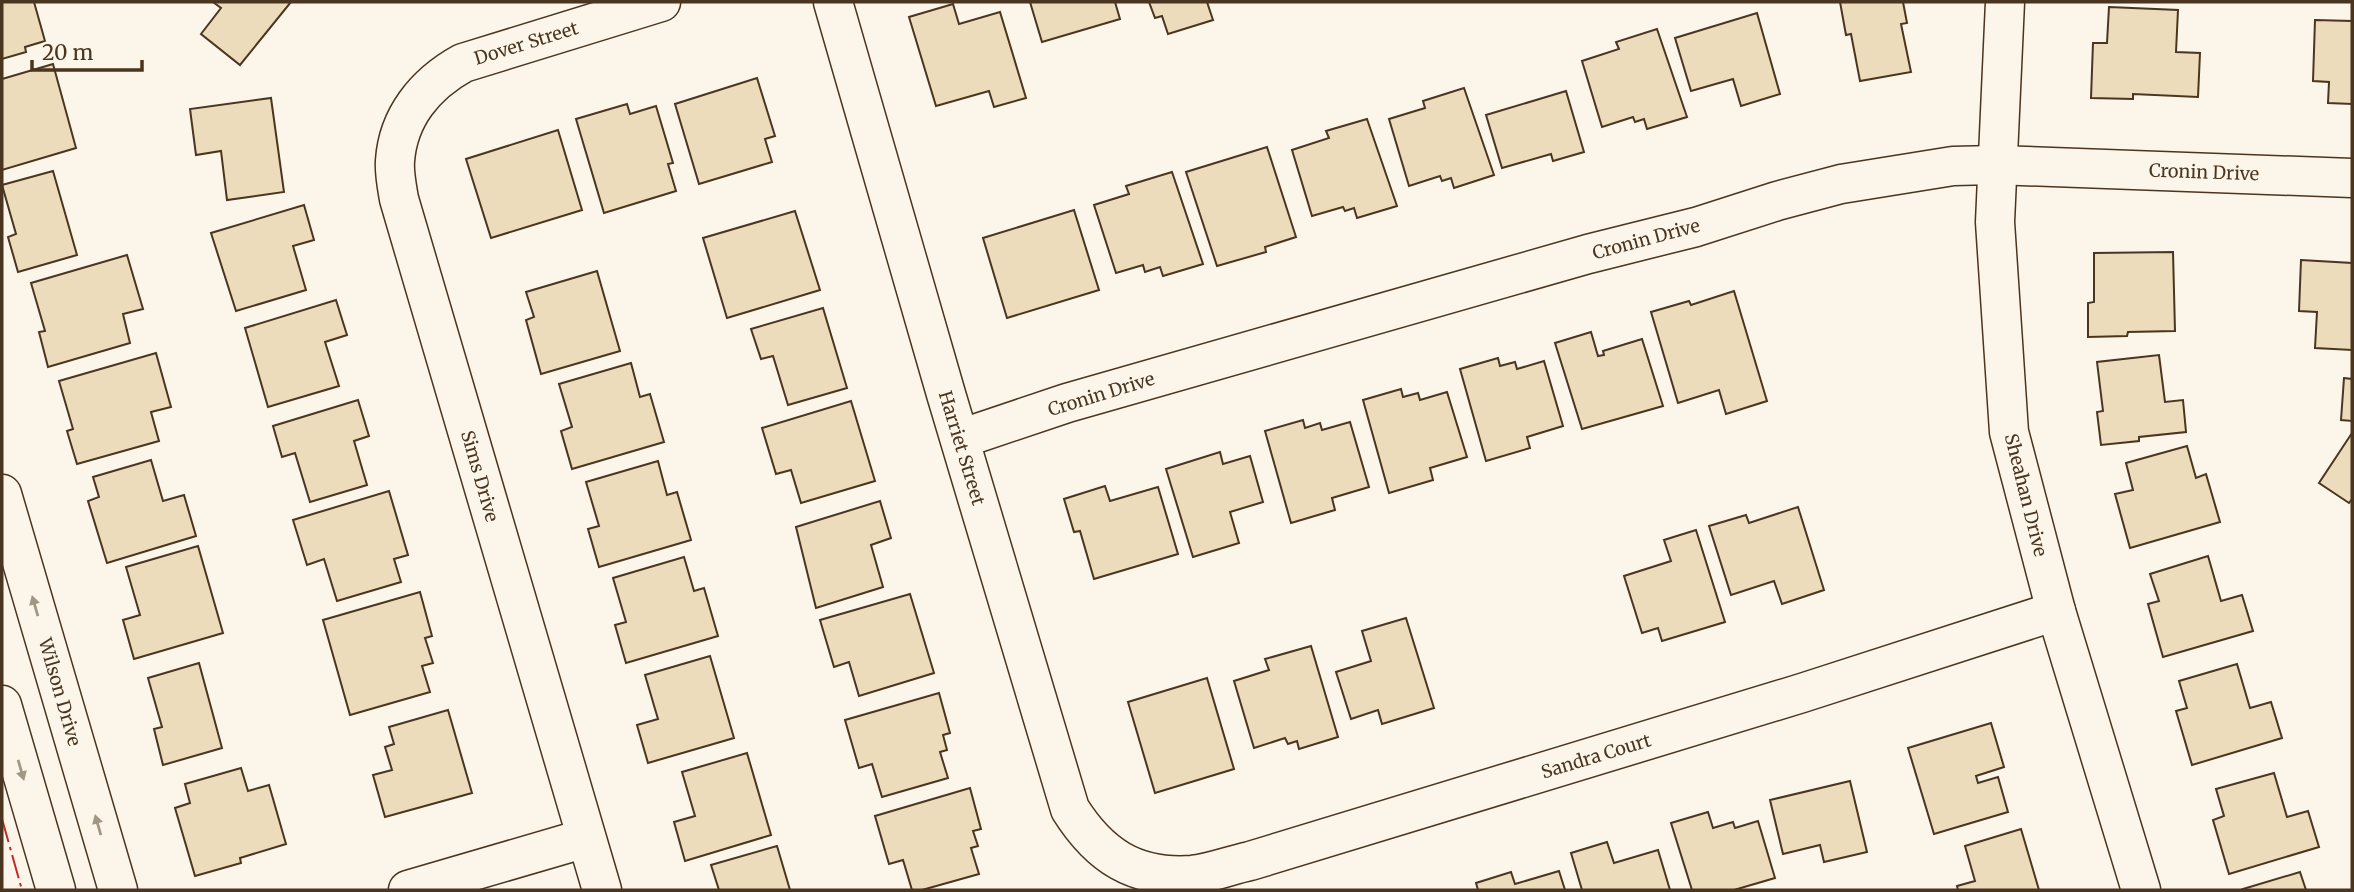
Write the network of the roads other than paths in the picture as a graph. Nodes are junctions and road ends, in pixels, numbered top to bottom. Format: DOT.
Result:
graph roads {
  1 [pos="661,2"];
  2 [pos="833,2"];
  3 [pos="2005,2"];
  4 [pos="408,114"];
  5 [pos="1996,165"];
  6 [pos="2352,178"];
  7 [pos="960,439"];
  8 [pos="2,494"];
  9 [pos="2056,611"];
  10 [pos="2,705"];
  11 [pos="586,838"];
  12 [pos="1133,868"];
  13 [pos="56,890"];
  14 [pos="118,890"];
  15 [pos="408,890"];
  16 [pos="602,890"];
  17 [pos="2141,890"];
  1 -- 4 [label="street, Dover Street"];
  2 -- 7 [label="street, Harriet Street"];
  3 -- 5 [label="street, Sheahan Drive"];
  4 -- 11 [label="street, Sims Drive"];
  5 -- 6 [label="street, Cronin Drive"];
  5 -- 7 [label="street, Cronin Drive"];
  5 -- 9 [label="street, Sheahan Drive"];
  7 -- 12 [label="street, Harriet Street"];
  14 -- 8 [label="street, Wilson Drive, one-way"];
  9 -- 12 [label="street, Sandra Court"];
  9 -- 17 [label="street, Sheahan Drive"];
  10 -- 13 [label="street, one-way"];
  11 -- 15 [label="street"];
  11 -- 16 [label="street, Sims Drive"];
}
